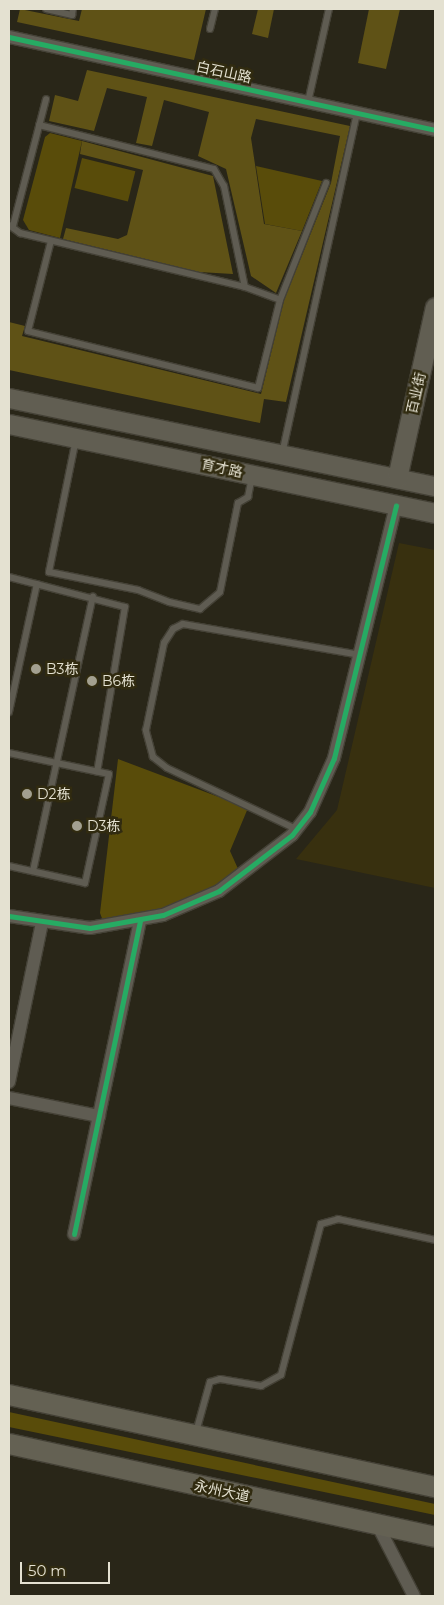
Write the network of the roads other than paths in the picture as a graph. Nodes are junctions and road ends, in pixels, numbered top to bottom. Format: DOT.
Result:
graph roads {
  1 [pos="46,9"];
  2 [pos="73,9"];
  3 [pos="215,9"];
  4 [pos="329,9"];
  5 [pos="210,29"];
  6 [pos="9,37"];
  7 [pos="46,99"];
  8 [pos="308,102"];
  9 [pos="357,113"];
  10 [pos="39,125"];
  11 [pos="435,130"];
  12 [pos="326,183"];
  13 [pos="11,226"];
  14 [pos="51,241"];
  15 [pos="245,287"];
  16 [pos="280,300"];
  17 [pos="435,307"];
  18 [pos="9,398"];
  19 [pos="9,424"];
  20 [pos="76,438"];
  21 [pos="282,454"];
  22 [pos="253,475"];
  23 [pos="397,478"];
  24 [pos="435,486"];
  25 [pos="396,505"];
  26 [pos="435,513"];
  27 [pos="9,578"];
  28 [pos="37,584"];
  29 [pos="94,596"];
  30 [pos="360,655"];
  31 [pos="9,712"];
  32 [pos="9,753"];
  33 [pos="57,763"];
  34 [pos="97,772"];
  35 [pos="296,829"];
  36 [pos="9,866"];
  37 [pos="33,871"];
  38 [pos="9,916"];
  39 [pos="140,921"];
  40 [pos="42,924"];
  41 [pos="9,1082"];
  42 [pos="9,1098"];
  43 [pos="99,1116"];
  44 [pos="74,1234"];
  45 [pos="435,1240"];
  46 [pos="9,1396"];
  47 [pos="195,1436"];
  48 [pos="9,1444"];
  49 [pos="435,1487"];
  50 [pos="377,1524"];
  51 [pos="435,1537"];
  52 [pos="414,1596"];
  1 -- 2 [label="lane"];
  3 -- 5 [label="lane"];
  4 -- 8 [label="lane"];
  6 -- 8 [label="street, 白石山路"];
  7 -- 10 [label="lane"];
  8 -- 9 [label="street, 白石山路"];
  9 -- 11 [label="street, 白石山路"];
  9 -- 21 [label="lane"];
  10 -- 13 [label="lane"];
  10 -- 15 [label="lane"];
  12 -- 16 [label="lane"];
  13 -- 14 [label="lane"];
  14 -- 15 [label="lane"];
  14 -- 16 [label="lane"];
  15 -- 16 [label="lane"];
  17 -- 23 [label="main road, 百业街"];
  18 -- 21 [label="main road, 育才路"];
  19 -- 20 [label="main road, 育才路"];
  20 -- 22 [label="main road, 育才路"];
  20 -- 22 [label="lane"];
  21 -- 23 [label="main road, 育才路"];
  22 -- 25 [label="main road, 育才路"];
  23 -- 24 [label="main road, 育才路"];
  25 -- 26 [label="main road, 育才路"];
  25 -- 30 [label="street"];
  27 -- 28 [label="lane"];
  28 -- 29 [label="lane"];
  28 -- 31 [label="lane"];
  29 -- 33 [label="lane"];
  29 -- 34 [label="lane"];
  30 -- 35 [label="street"];
  30 -- 35 [label="lane"];
  32 -- 33 [label="lane"];
  33 -- 34 [label="lane"];
  33 -- 37 [label="lane"];
  34 -- 37 [label="lane"];
  35 -- 39 [label="street"];
  36 -- 37 [label="lane"];
  38 -- 40 [label="street"];
  39 -- 40 [label="street"];
  39 -- 43 [label="street"];
  40 -- 41 [label="street"];
  42 -- 43 [label="street"];
  43 -- 44 [label="street"];
  45 -- 47 [label="lane"];
  46 -- 47 [label="main road"];
  47 -- 49 [label="main road"];
  48 -- 50 [label="main road, 永州大道"];
  50 -- 51 [label="main road, 永州大道"];
  50 -- 52 [label="street"];
}
